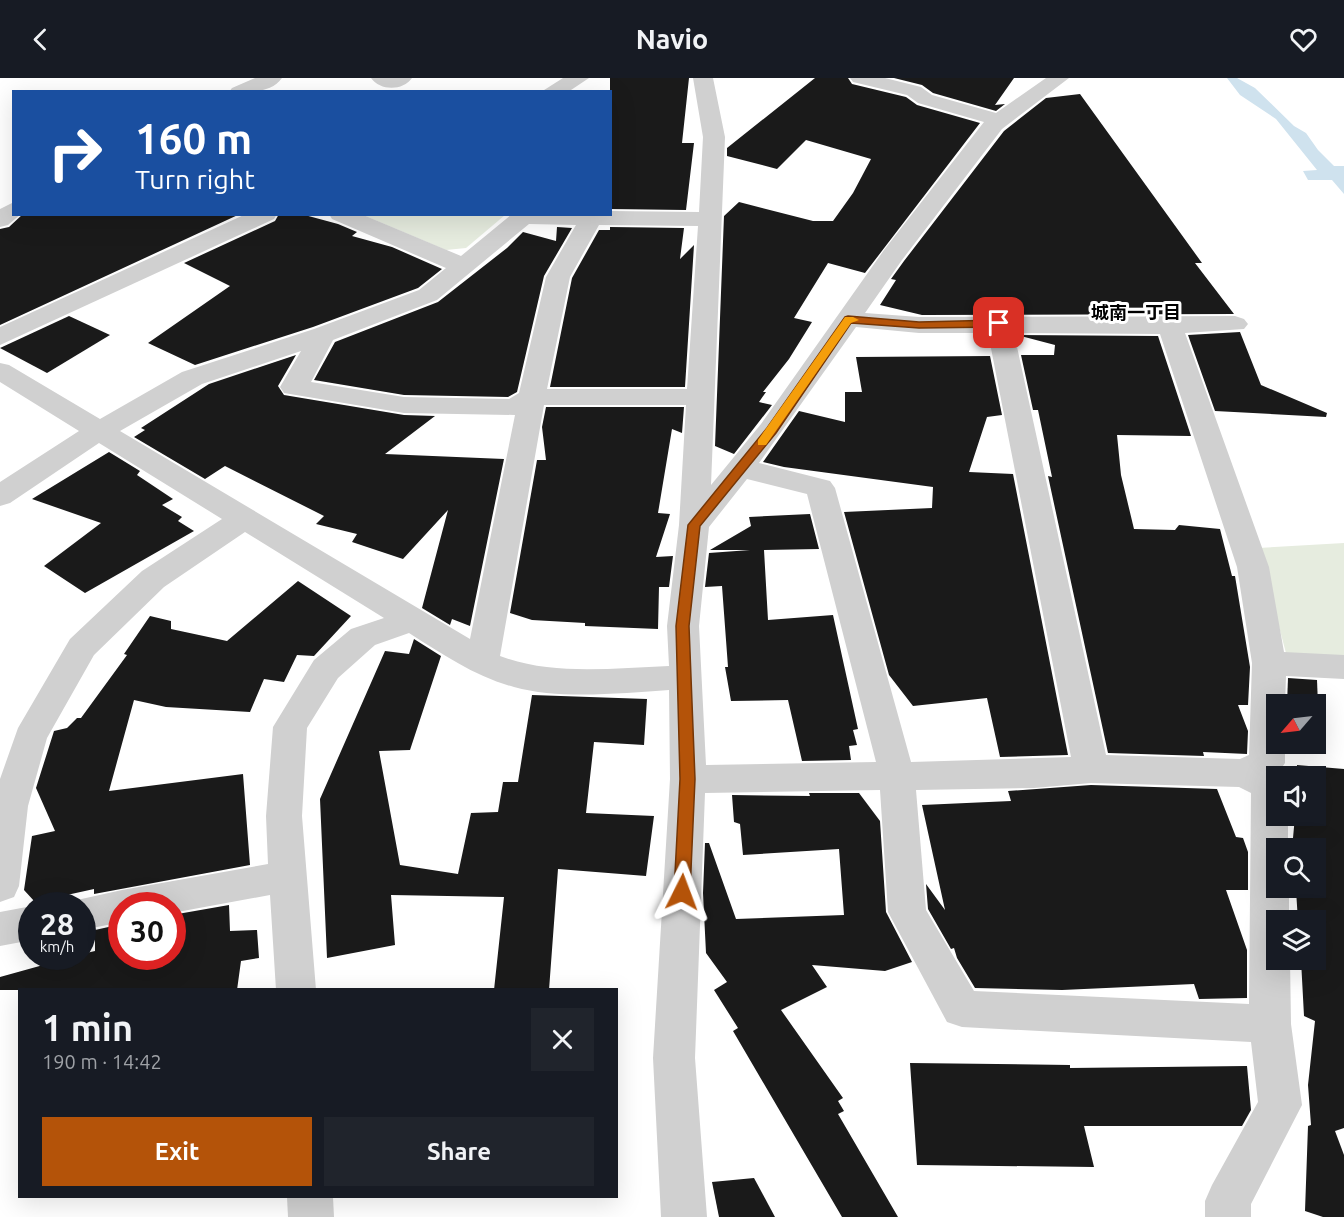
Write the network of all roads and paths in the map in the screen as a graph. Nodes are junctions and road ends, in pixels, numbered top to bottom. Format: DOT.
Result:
graph roads {
  1 [pos="272,78"];
  2 [pos="381,78"];
  3 [pos="402,78"];
  4 [pos="579,78"];
  5 [pos="703,78"];
  6 [pos="860,78"];
  7 [pos="1059,78"];
  8 [pos="244,90"];
  9 [pos="553,90"];
  10 [pos="999,120"];
  11 [pos="262,216"];
  12 [pos="345,216"];
  13 [pos="526,216"];
  14 [pos="591,219"];
  15 [pos="708,219"];
  16 [pos="461,266"];
  17 [pos="848,319"];
  18 [pos="999,323"];
  19 [pos="1235,324"];
  20 [pos="1170,326"];
  21 [pos="323,334"];
  22 [pos="0,337"];
  23 [pos="0,371"];
  24 [pos="699,397"];
  25 [pos="532,398"];
  26 [pos="99,431"];
  27 [pos="741,468"];
  28 [pos="0,496"];
  29 [pos="245,518"];
  30 [pos="694,525"];
  31 [pos="414,619"];
  32 [pos="482,662"];
  33 [pos="1269,663"];
  34 [pos="1344,667"];
  35 [pos="686,677"];
  36 [pos="1091,770"];
  37 [pos="1244,773"];
  38 [pos="897,776"];
  39 [pos="688,779"];
  40 [pos="289,876"];
  41 [pos="0,886"];
  42 [pos="186,895"];
  43 [pos="18,926"];
  44 [pos="0,929"];
  45 [pos="296,988"];
  46 [pos="1270,1024"];
  47 [pos="310,1198"];
  48 [pos="311,1217"];
  49 [pos="684,1217"];
  50 [pos="1228,1217"];
  1 -- 8 [label="street"];
  2 -- 3 [label="street"];
  4 -- 9 [label="street"];
  5 -- 15 [label="street"];
  6 -- 10 [label="street"];
  7 -- 10 [label="street"];
  10 -- 17 [label="street"];
  11 -- 22 [label="street"];
  12 -- 16 [label="street"];
  13 -- 14 [label="street"];
  13 -- 16 [label="street"];
  14 -- 15 [label="street"];
  14 -- 25 [label="street"];
  15 -- 24 [label="street"];
  16 -- 21 [label="street"];
  17 -- 18 [label="street"];
  17 -- 27 [label="street"];
  18 -- 20 [label="street"];
  18 -- 36 [label="street"];
  19 -- 20 [label="street"];
  20 -- 33 [label="street"];
  21 -- 25 [label="street"];
  21 -- 26 [label="street"];
  23 -- 26 [label="street"];
  24 -- 25 [label="street"];
  24 -- 30 [label="street"];
  25 -- 32 [label="street"];
  26 -- 28 [label="street"];
  26 -- 29 [label="street"];
  27 -- 30 [label="street"];
  27 -- 38 [label="street"];
  29 -- 31 [label="street"];
  29 -- 41 [label="street"];
  30 -- 35 [label="street"];
  31 -- 32 [label="street"];
  31 -- 40 [label="street"];
  32 -- 35 [label="street"];
  33 -- 34 [label="street"];
  33 -- 37 [label="street"];
  35 -- 39 [label="street"];
  36 -- 37 [label="street"];
  36 -- 38 [label="street"];
  37 -- 46 [label="street"];
  38 -- 39 [label="street"];
  38 -- 46 [label="street"];
  39 -- 49 [label="street"];
  40 -- 42 [label="street"];
  40 -- 45 [label="street"];
  43 -- 44 [label="street"];
  46 -- 50 [label="street"];
  47 -- 48 [label="street"];
}
